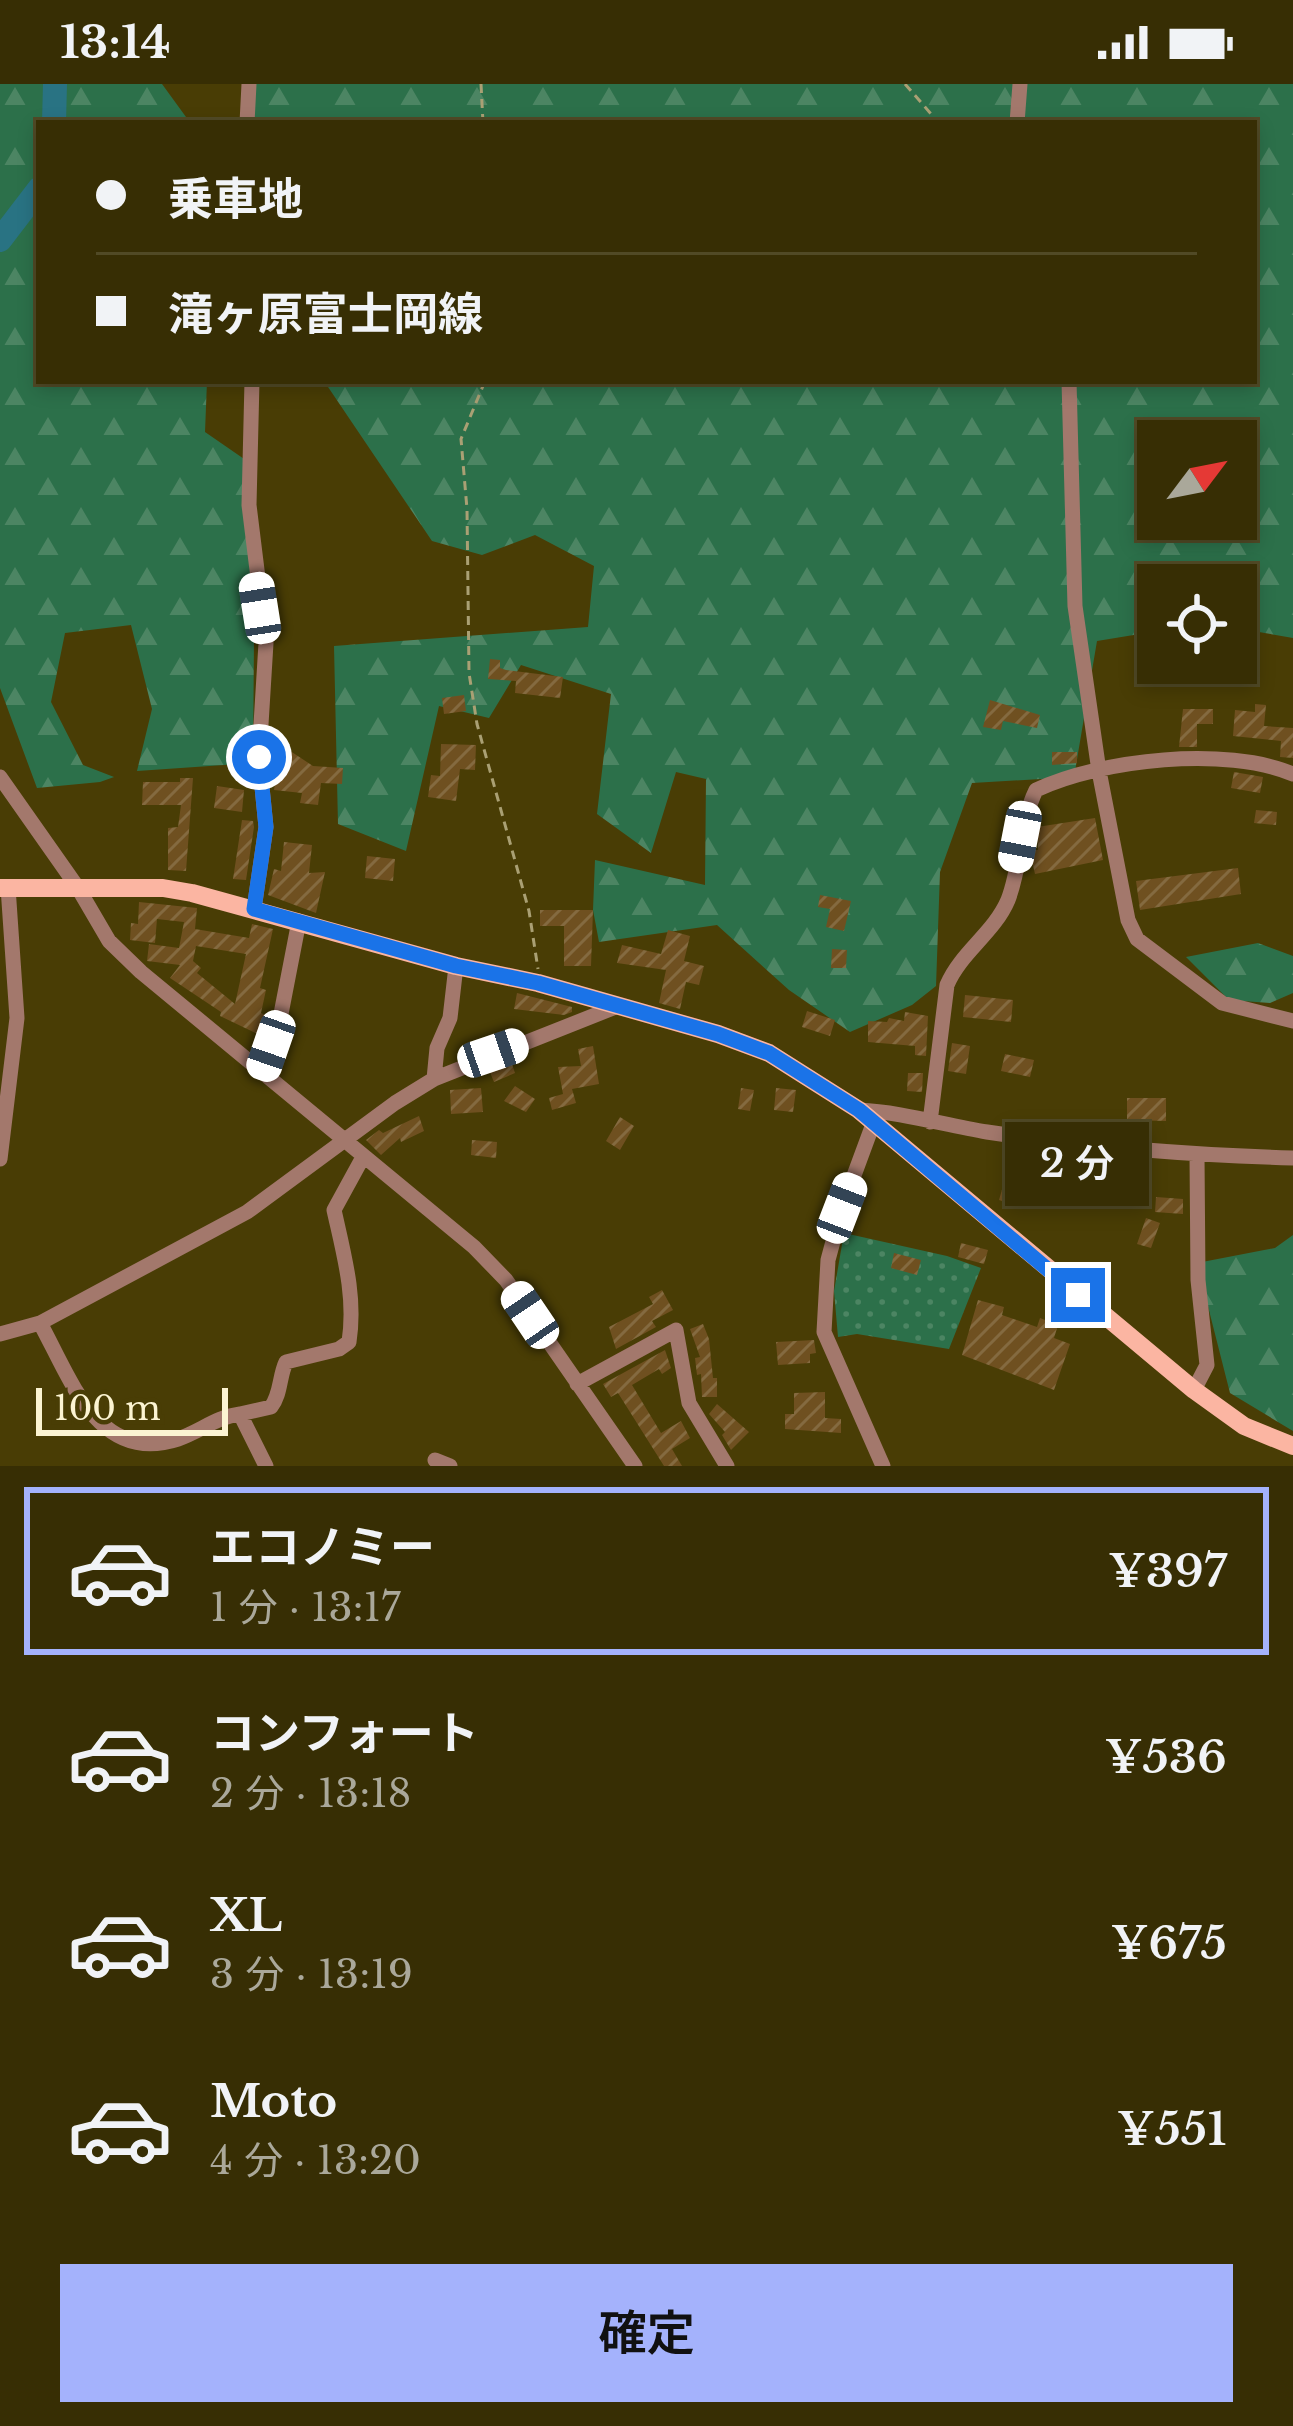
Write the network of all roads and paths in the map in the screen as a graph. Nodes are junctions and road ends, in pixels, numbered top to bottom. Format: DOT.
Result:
graph roads {
  1 [pos="248,84"];
  2 [pos="481,84"];
  3 [pos="905,84"];
  4 [pos="1020,84"];
  5 [pos="247,120"];
  6 [pos="483,120"];
  7 [pos="936,120"];
  8 [pos="1017,120"];
  9 [pos="252,384"];
  10 [pos="484,384"];
  11 [pos="1069,384"];
  12 [pos="1099,771"];
  13 [pos="1293,774"];
  14 [pos="0,777"];
  15 [pos="4,888"];
  16 [pos="78,888"];
  17 [pos="254,909"];
  18 [pos="299,921"];
  19 [pos="456,966"];
  20 [pos="538,983"];
  21 [pos="618,1006"];
  22 [pos="1293,1022"];
  23 [pos="262,1073"];
  24 [pos="434,1079"];
  25 [pos="866,1117"];
  26 [pos="930,1122"];
  27 [pos="343,1140"];
  28 [pos="1197,1155"];
  29 [pos="363,1157"];
  30 [pos="1293,1158"];
  31 [pos="0,1159"];
  32 [pos="40,1323"];
  33 [pos="0,1334"];
  34 [pos="577,1384"];
  35 [pos="1194,1390"];
  36 [pos="240,1414"];
  37 [pos="1293,1446"];
  38 [pos="266,1466"];
  39 [pos="635,1466"];
  40 [pos="727,1466"];
  41 [pos="883,1466"];
  1 -- 5 [label="street"];
  2 -- 6 [label="path"];
  3 -- 7 [label="path"];
  4 -- 8 [label="street"];
  9 -- 17 [label="street"];
  10 -- 20 [label="path"];
  11 -- 12 [label="street"];
  12 -- 13 [label="street"];
  12 -- 22 [label="street"];
  12 -- 26 [label="street"];
  14 -- 16 [label="street"];
  15 -- 16 [label="main road"];
  15 -- 31 [label="street"];
  16 -- 17 [label="main road"];
  16 -- 23 [label="street"];
  17 -- 18 [label="main road"];
  18 -- 19 [label="main road"];
  18 -- 23 [label="street"];
  19 -- 20 [label="main road"];
  19 -- 24 [label="street"];
  20 -- 21 [label="main road"];
  21 -- 24 [label="street"];
  21 -- 25 [label="main road"];
  23 -- 27 [label="street"];
  24 -- 27 [label="street"];
  25 -- 26 [label="street"];
  25 -- 35 [label="main road"];
  25 -- 41 [label="street"];
  26 -- 28 [label="street"];
  27 -- 29 [label="street"];
  27 -- 32 [label="street"];
  28 -- 30 [label="street"];
  28 -- 35 [label="street"];
  29 -- 34 [label="street"];
  29 -- 36 [label="street"];
  32 -- 33 [label="street"];
  32 -- 36 [label="street"];
  34 -- 39 [label="street"];
  34 -- 40 [label="street"];
  35 -- 37 [label="main road"];
  36 -- 38 [label="street"];
}
